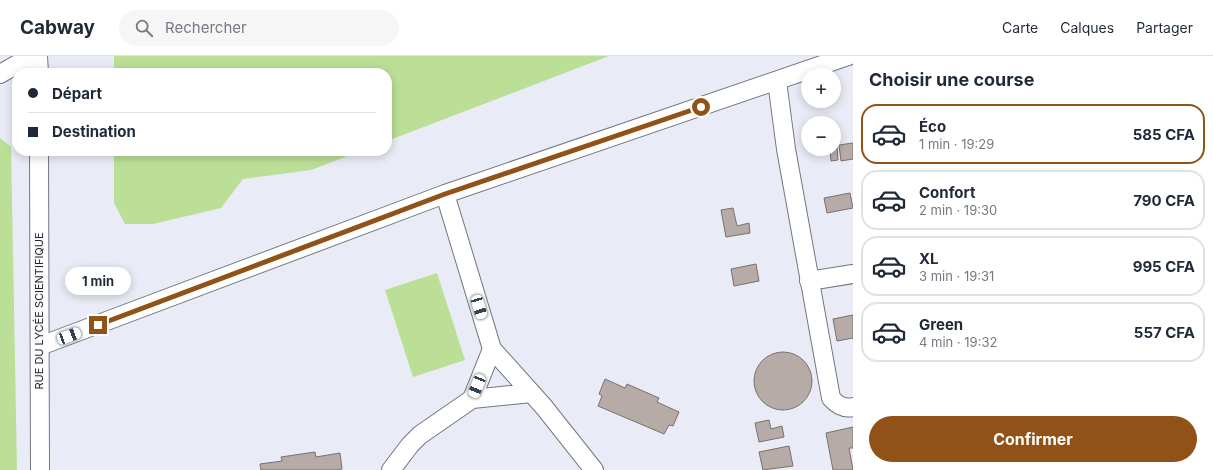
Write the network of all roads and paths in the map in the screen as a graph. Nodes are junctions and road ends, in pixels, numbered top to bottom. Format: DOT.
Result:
graph roads {
  1 [pos="32,56"];
  2 [pos="38,56"];
  3 [pos="836,58"];
  4 [pos="38,68"];
  5 [pos="0,74"];
  6 [pos="777,81"];
  7 [pos="39,156"];
  8 [pos="445,194"];
  9 [pos="853,274"];
  10 [pos="809,281"];
  11 [pos="40,346"];
  12 [pos="492,349"];
  13 [pos="531,393"];
  14 [pos="472,399"];
  15 [pos="853,407"];
  16 [pos="40,470"];
  17 [pos="391,470"];
  18 [pos="594,470"];
  1 -- 5 [label="street"];
  2 -- 4 [label="street"];
  3 -- 6 [label="street"];
  6 -- 8 [label="street"];
  6 -- 10 [label="street"];
  7 -- 11 [label="street, RUE DU LYCÉE SCIENTIFIQUE"];
  8 -- 11 [label="street"];
  8 -- 12 [label="street"];
  9 -- 10 [label="street"];
  10 -- 15 [label="street"];
  11 -- 16 [label="street, RUE DU LYCÉE SCIENTIFIQUE"];
  12 -- 13 [label="street"];
  12 -- 14 [label="street"];
  13 -- 14 [label="street"];
  13 -- 18 [label="street"];
  14 -- 17 [label="street"];
}
